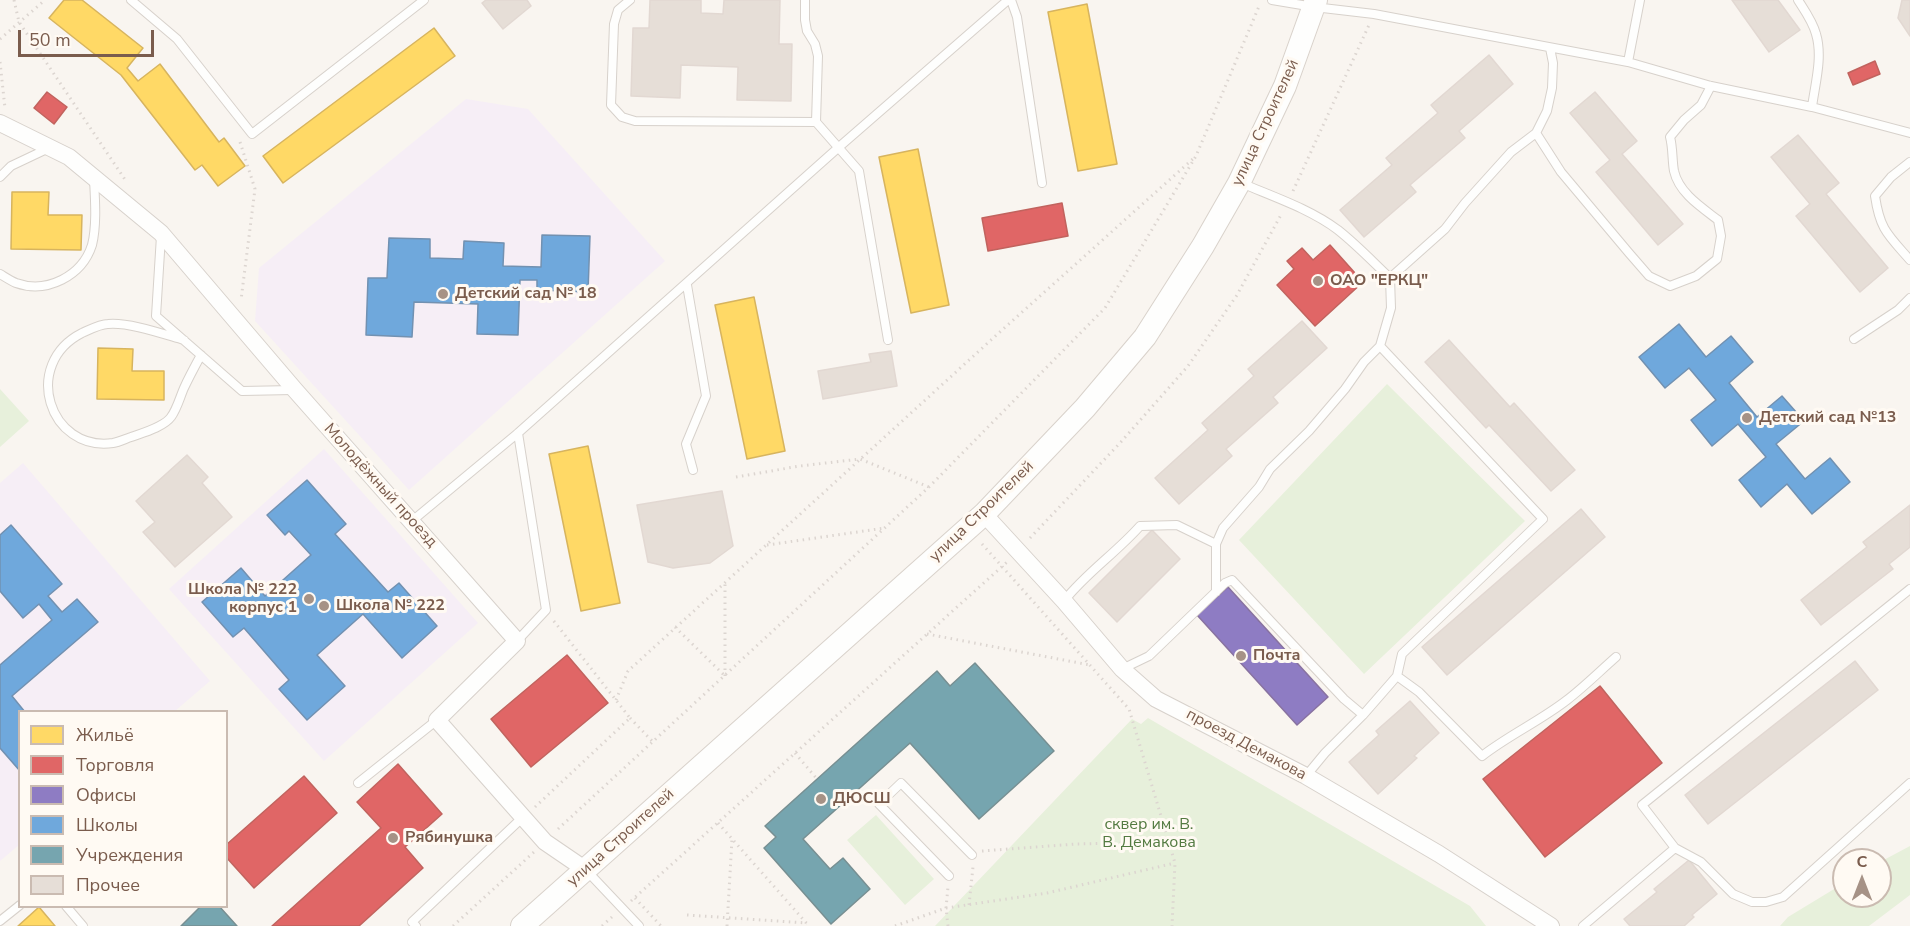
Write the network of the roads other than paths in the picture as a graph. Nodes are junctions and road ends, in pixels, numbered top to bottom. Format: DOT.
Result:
graph roads {
  1 [pos="131,0"];
  2 [pos="424,0"];
  3 [pos="630,0"];
  4 [pos="805,0"];
  5 [pos="1010,0"];
  6 [pos="1272,0"];
  7 [pos="1640,0"];
  8 [pos="1798,0"];
  9 [pos="1315,4"];
  10 [pos="1550,48"];
  11 [pos="1628,62"];
  12 [pos="1711,86"];
  13 [pos="1812,106"];
  14 [pos="816,122"];
  15 [pos="3,124"];
  16 [pos="1536,133"];
  17 [pos="1910,133"];
  18 [pos="839,147"];
  19 [pos="49,148"];
  20 [pos="1910,162"];
  21 [pos="0,177"];
  22 [pos="94,178"];
  23 [pos="1042,183"];
  24 [pos="1239,183"];
  25 [pos="161,233"];
  26 [pos="1910,260"];
  27 [pos="0,274"];
  28 [pos="1390,278"];
  29 [pos="687,285"];
  30 [pos="1910,298"];
  31 [pos="1854,339"];
  32 [pos="184,340"];
  33 [pos="888,340"];
  34 [pos="1380,346"];
  35 [pos="201,356"];
  36 [pos="295,390"];
  37 [pos="518,433"];
  38 [pos="693,470"];
  39 [pos="984,514"];
  40 [pos="412,521"];
  41 [pos="1216,544"];
  42 [pos="1910,589"];
  43 [pos="1216,592"];
  44 [pos="1064,601"];
  45 [pos="517,641"];
  46 [pos="1616,657"];
  47 [pos="1122,669"];
  48 [pos="1396,676"];
  49 [pos="1363,715"];
  50 [pos="437,720"];
  51 [pos="1306,776"];
  52 [pos="358,783"];
  53 [pos="1910,783"];
  54 [pos="522,818"];
  55 [pos="1675,848"];
  56 [pos="974,857"];
  57 [pos="586,870"];
  58 [pos="950,876"];
  59 [pos="18,907"];
  60 [pos="68,908"];
  61 [pos="0,921"];
  62 [pos="83,926"];
  63 [pos="416,926"];
  64 [pos="522,926"];
  65 [pos="639,926"];
  66 [pos="1551,926"];
  67 [pos="1582,926"];
  1 -- 2 [label="lane"];
  3 -- 14 [label="lane"];
  4 -- 14 [label="lane"];
  5 -- 18 [label="lane"];
  5 -- 23 [label="lane"];
  6 -- 9 [label="lane"];
  7 -- 11 [label="lane"];
  8 -- 13 [label="lane"];
  9 -- 10 [label="lane"];
  9 -- 24 [label="street, улица Строителей"];
  10 -- 11 [label="lane"];
  10 -- 16 [label="lane"];
  11 -- 12 [label="lane"];
  12 -- 13 [label="lane"];
  12 -- 16 [label="lane"];
  13 -- 17 [label="lane"];
  14 -- 18 [label="lane"];
  15 -- 19 [label="street, Молодёжный проезд"];
  16 -- 28 [label="lane"];
  18 -- 29 [label="lane"];
  18 -- 33 [label="lane"];
  19 -- 21 [label="lane"];
  19 -- 22 [label="street, Молодёжный проезд"];
  20 -- 26 [label="lane"];
  22 -- 25 [label="street, Молодёжный проезд"];
  22 -- 27 [label="lane"];
  24 -- 28 [label="lane"];
  24 -- 39 [label="street, улица Строителей"];
  25 -- 32 [label="lane"];
  25 -- 36 [label="street, Молодёжный проезд"];
  28 -- 34 [label="lane"];
  29 -- 37 [label="lane"];
  29 -- 38 [label="lane"];
  30 -- 31 [label="lane"];
  32 -- 35 [label="lane"];
  32 -- 35 [label="lane"];
  34 -- 41 [label="lane"];
  34 -- 48 [label="lane"];
  35 -- 36 [label="lane"];
  36 -- 40 [label="street, Молодёжный проезд"];
  37 -- 40 [label="lane"];
  37 -- 45 [label="lane"];
  39 -- 44 [label="street, проезд Демакова"];
  39 -- 57 [label="street, улица Строителей"];
  40 -- 45 [label="street, Молодёжный проезд"];
  41 -- 43 [label="lane"];
  41 -- 44 [label="lane"];
  42 -- 55 [label="lane"];
  43 -- 47 [label="lane"];
  43 -- 49 [label="lane"];
  44 -- 47 [label="street, проезд Демакова"];
  45 -- 50 [label="street"];
  46 -- 48 [label="lane"];
  47 -- 51 [label="street, проезд Демакова"];
  48 -- 49 [label="lane"];
  49 -- 51 [label="lane"];
  50 -- 52 [label="lane"];
  50 -- 54 [label="street"];
  51 -- 66 [label="street, проезд Демакова"];
  53 -- 55 [label="lane"];
  54 -- 57 [label="street"];
  54 -- 63 [label="lane"];
  55 -- 67 [label="lane"];
  56 -- 58 [label="lane"];
  57 -- 64 [label="street, улица Строителей"];
  57 -- 65 [label="lane"];
  59 -- 61 [label="lane"];
  60 -- 62 [label="lane"];
}
